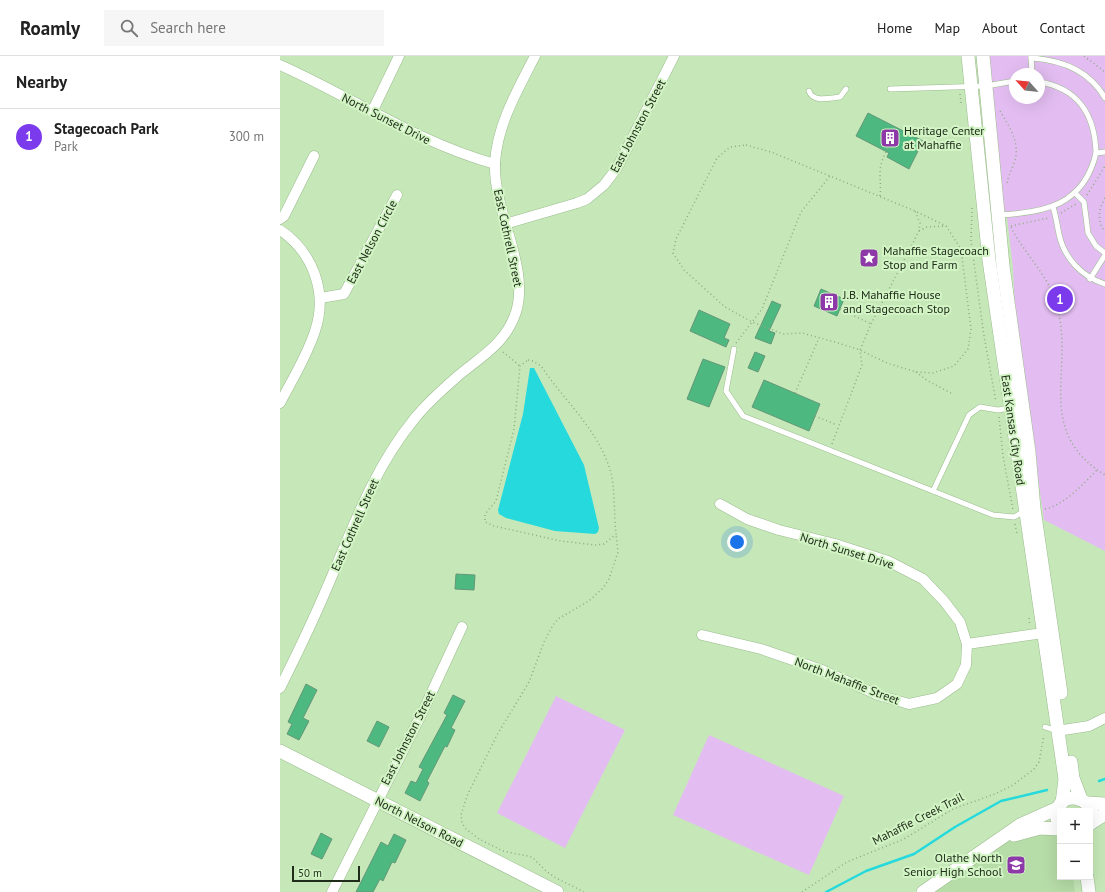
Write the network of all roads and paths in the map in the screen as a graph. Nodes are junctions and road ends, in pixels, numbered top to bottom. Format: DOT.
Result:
graph roads {
  1 [pos="399,56"];
  2 [pos="535,56"];
  3 [pos="674,56"];
  4 [pos="968,56"];
  5 [pos="983,56"];
  6 [pos="1084,56"];
  7 [pos="1031,57"];
  8 [pos="280,65"];
  9 [pos="1032,68"];
  10 [pos="1105,72"];
  11 [pos="1009,82"];
  12 [pos="1045,84"];
  13 [pos="986,86"];
  14 [pos="971,87"];
  15 [pos="890,88"];
  16 [pos="846,89"];
  17 [pos="809,91"];
  18 [pos="960,95"];
  19 [pos="1105,98"];
  20 [pos="961,103"];
  21 [pos="998,107"];
  22 [pos="372,112"];
  23 [pos="889,146"];
  24 [pos="1105,152"];
  25 [pos="1096,153"];
  26 [pos="314,156"];
  27 [pos="495,164"];
  28 [pos="830,176"];
  29 [pos="1007,187"];
  30 [pos="1075,193"];
  31 [pos="397,195"];
  32 [pos="880,196"];
  33 [pos="1105,198"];
  34 [pos="1053,207"];
  35 [pos="972,208"];
  36 [pos="915,210"];
  37 [pos="997,215"];
  38 [pos="280,219"];
  39 [pos="1009,222"];
  40 [pos="505,224"];
  41 [pos="946,226"];
  42 [pos="280,230"];
  43 [pos="919,231"];
  44 [pos="1105,232"];
  45 [pos="1105,254"];
  46 [pos="1090,279"];
  47 [pos="1105,284"];
  48 [pos="320,298"];
  49 [pos="840,309"];
  50 [pos="752,322"];
  51 [pos="871,324"];
  52 [pos="819,338"];
  53 [pos="496,346"];
  54 [pos="734,349"];
  55 [pos="860,350"];
  56 [pos="520,366"];
  57 [pos="916,372"];
  58 [pos="795,393"];
  59 [pos="951,393"];
  60 [pos="280,403"];
  61 [pos="997,404"];
  62 [pos="1004,411"];
  63 [pos="815,416"];
  64 [pos="838,425"];
  65 [pos="830,451"];
  66 [pos="1097,470"];
  67 [pos="1105,475"];
  68 [pos="933,491"];
  69 [pos="720,504"];
  70 [pos="1024,511"];
  71 [pos="616,534"];
  72 [pos="462,626"];
  73 [pos="1048,632"];
  74 [pos="702,635"];
  75 [pos="967,644"];
  76 [pos="280,688"];
  77 [pos="1105,718"];
  78 [pos="1056,730"];
  79 [pos="280,752"];
  80 [pos="377,800"];
  81 [pos="1084,801"];
  82 [pos="1105,804"];
  83 [pos="1060,805"];
  84 [pos="1059,808"];
  85 [pos="1090,808"];
  86 [pos="1105,814"];
  87 [pos="1093,823"];
  88 [pos="1057,829"];
  89 [pos="995,842"];
  90 [pos="1078,880"];
  91 [pos="1087,880"];
  92 [pos="332,892"];
  93 [pos="558,892"];
  94 [pos="584,892"];
  95 [pos="802,892"];
  96 [pos="923,892"];
  97 [pos="1080,892"];
  98 [pos="1089,892"];
  1 -- 22 [label="street"];
  2 -- 27 [label="street, East Cothrell Street"];
  3 -- 40 [label="street, East Johnston Street"];
  4 -- 14 [label="street, East Kansas City Road"];
  5 -- 13 [label="street, East Kansas City Road"];
  6 -- 10 [label="path"];
  7 -- 9 [label="lane"];
  7 -- 19 [label="lane"];
  8 -- 22 [label="street, North Sunset Drive"];
  11 -- 13 [label="lane"];
  12 -- 25 [label="lane"];
  13 -- 14 [label="lane"];
  13 -- 37 [label="street, East Kansas City Road"];
  14 -- 15 [label="lane"];
  14 -- 62 [label="street, East Kansas City Road"];
  16 -- 17 [label="lane"];
  18 -- 20 [label="path"];
  21 -- 29 [label="path"];
  22 -- 27 [label="street, North Sunset Drive"];
  23 -- 32 [label="path"];
  24 -- 25 [label="lane"];
  25 -- 30 [label="lane"];
  26 -- 38 [label="street"];
  27 -- 40 [label="street, East Cothrell Street"];
  28 -- 32 [label="path"];
  28 -- 50 [label="path"];
  28 -- 50 [label="path"];
  30 -- 34 [label="lane"];
  30 -- 45 [label="lane"];
  31 -- 48 [label="street, East Nelson Circle"];
  32 -- 36 [label="path"];
  33 -- 44 [label="path"];
  34 -- 37 [label="lane"];
  34 -- 46 [label="lane"];
  35 -- 61 [label="path"];
  36 -- 41 [label="path"];
  36 -- 43 [label="path"];
  37 -- 70 [label="street, East Kansas City Road"];
  39 -- 66 [label="path"];
  40 -- 53 [label="street, East Cothrell Street"];
  41 -- 43 [label="path"];
  41 -- 57 [label="path"];
  42 -- 48 [label="street"];
  43 -- 51 [label="path"];
  45 -- 46 [label="lane"];
  46 -- 47 [label="lane"];
  48 -- 60 [label="street"];
  49 -- 51 [label="path"];
  50 -- 52 [label="path"];
  50 -- 54 [label="path"];
  51 -- 55 [label="path"];
  52 -- 55 [label="path"];
  52 -- 58 [label="path"];
  53 -- 56 [label="path"];
  53 -- 76 [label="street, East Cothrell Street"];
  54 -- 65 [label="lane"];
  55 -- 57 [label="path"];
  55 -- 64 [label="path"];
  56 -- 71 [label="path"];
  56 -- 71 [label="path"];
  57 -- 59 [label="path"];
  62 -- 68 [label="lane"];
  62 -- 70 [label="street, East Kansas City Road"];
  62 -- 70 [label="path"];
  63 -- 64 [label="path"];
  64 -- 65 [label="path"];
  65 -- 68 [label="lane"];
  66 -- 67 [label="path"];
  66 -- 70 [label="path"];
  68 -- 70 [label="lane"];
  69 -- 75 [label="street, North Sunset Drive"];
  70 -- 73 [label="street, East Kansas City Road"];
  71 -- 94 [label="path"];
  72 -- 80 [label="street, East Johnston Street"];
  73 -- 75 [label="street"];
  73 -- 78 [label="street, East Kansas City Road"];
  74 -- 75 [label="street, North Mahaffie Street"];
  77 -- 78 [label="street"];
  78 -- 81 [label="street, East Kansas City Road"];
  78 -- 83 [label="street, East Kansas City Road"];
  78 -- 95 [label="path, Mahaffie Creek Trail"];
  79 -- 80 [label="street, North Nelson Road"];
  80 -- 92 [label="street, East Johnston Street"];
  80 -- 93 [label="street, North Nelson Road"];
  81 -- 82 [label="street"];
  81 -- 83 [label="street"];
  81 -- 85 [label="street, East Kansas City Road"];
  83 -- 84 [label="street, East Kansas City Road"];
  83 -- 89 [label="street"];
  86 -- 87 [label="street"];
  88 -- 89 [label="street"];
  89 -- 96 [label="street"];
  90 -- 97 [label="street"];
  91 -- 98 [label="street"];
}
